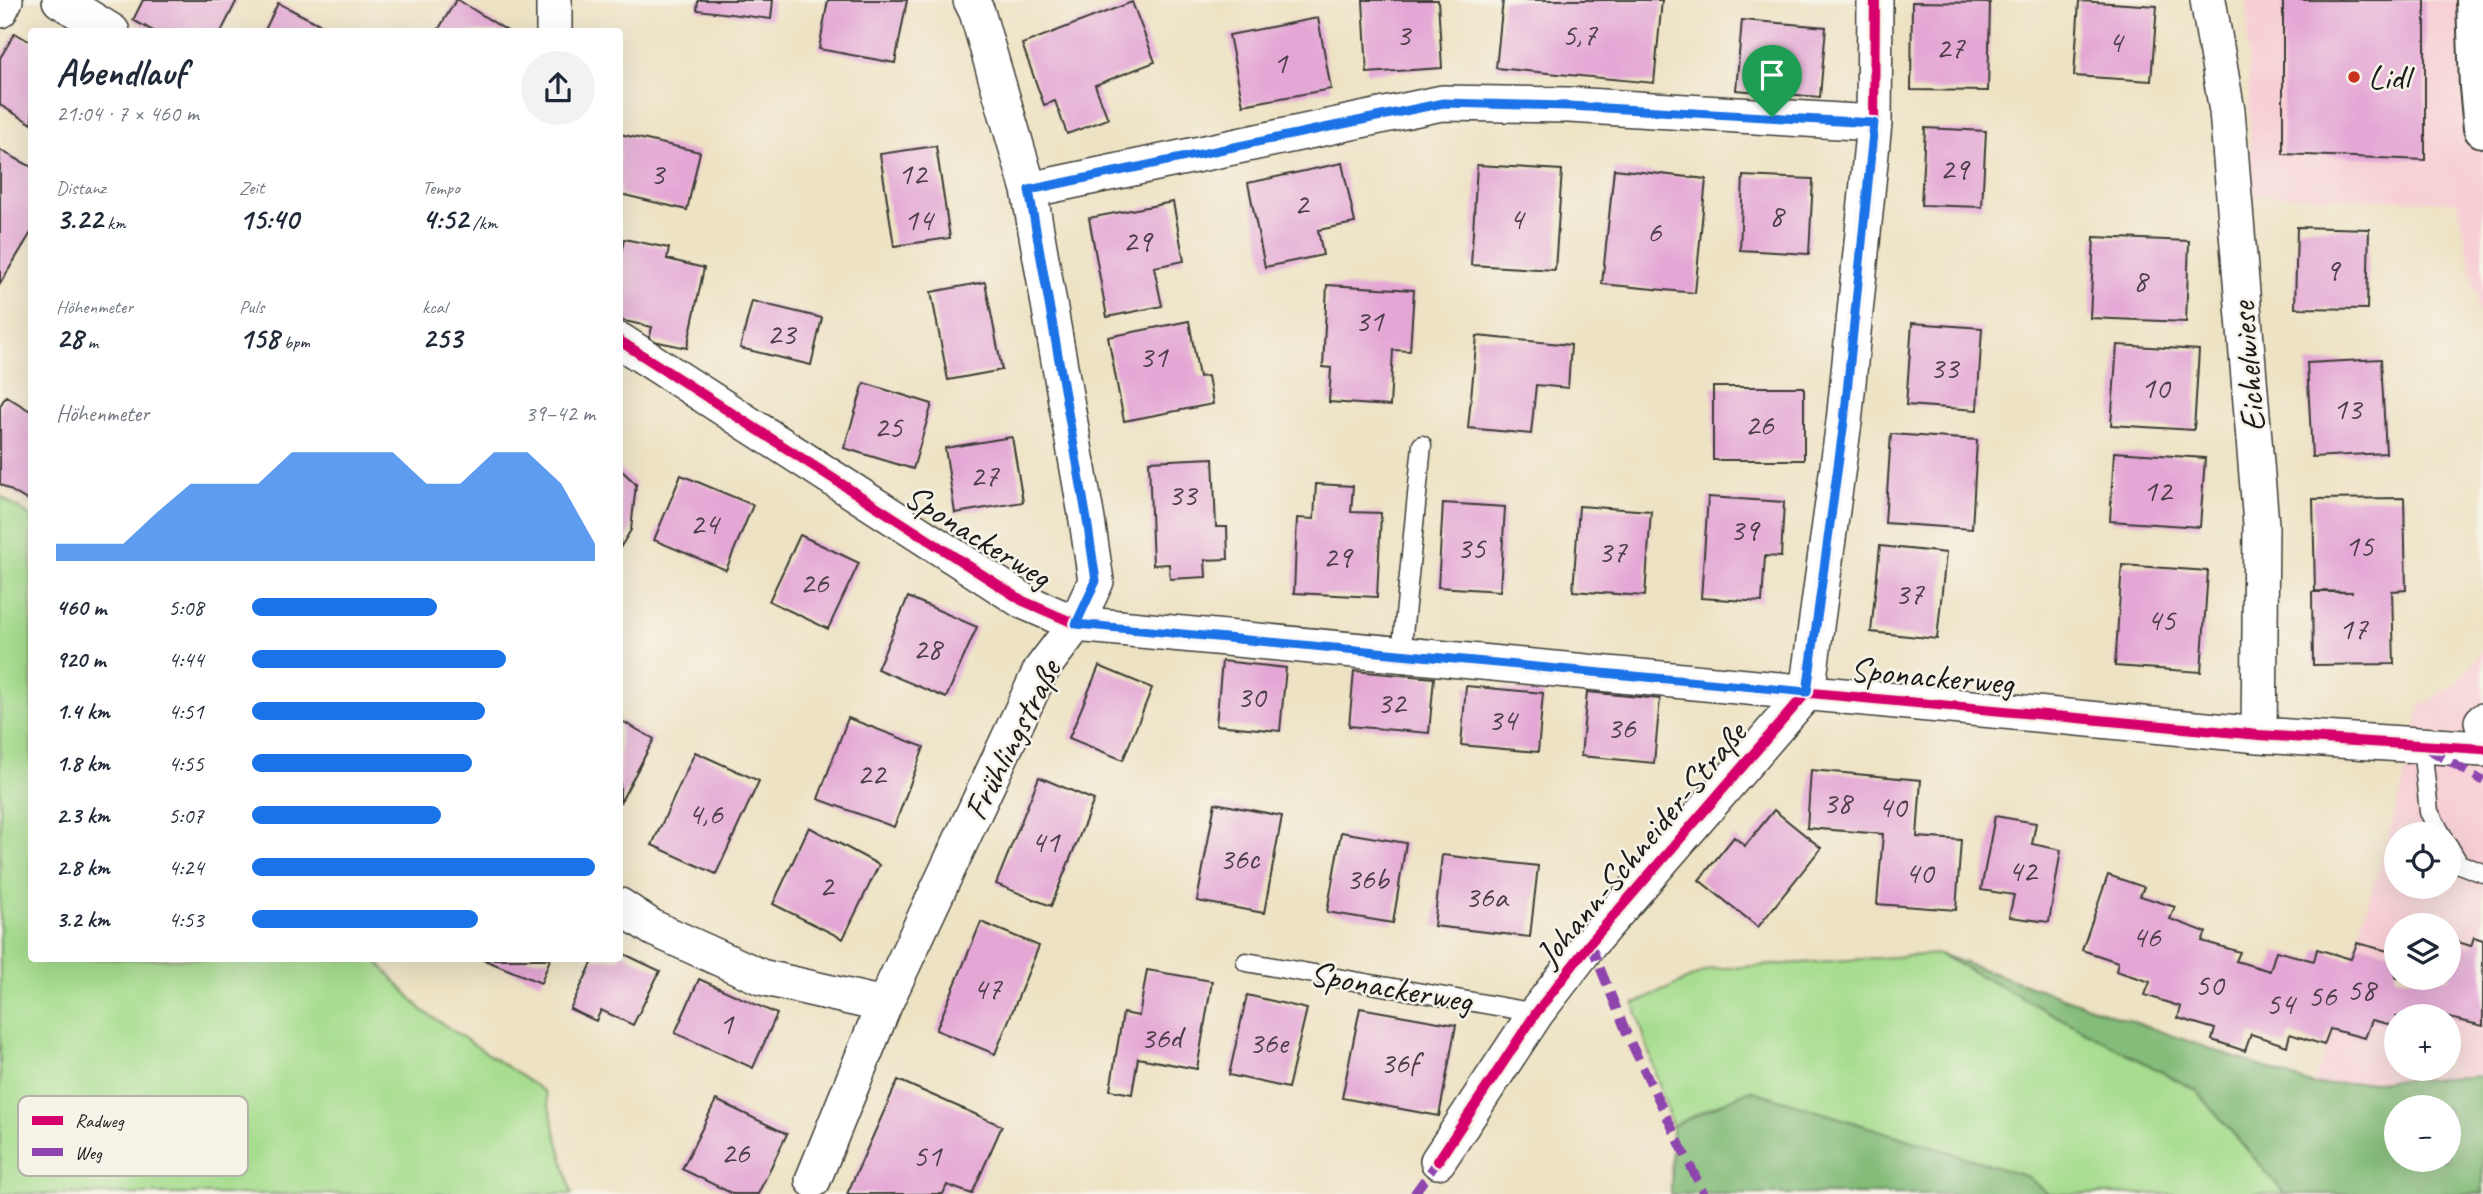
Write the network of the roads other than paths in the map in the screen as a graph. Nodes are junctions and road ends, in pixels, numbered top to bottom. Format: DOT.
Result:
graph roads {
  1 [pos="5,0"];
  2 [pos="60,0"];
  3 [pos="554,0"];
  4 [pos="971,0"];
  5 [pos="1875,0"];
  6 [pos="2208,0"];
  7 [pos="2476,0"];
  8 [pos="0,10"];
  9 [pos="106,28"];
  10 [pos="554,28"];
  11 [pos="1874,123"];
  12 [pos="2483,128"];
  13 [pos="1029,190"];
  14 [pos="623,343"];
  15 [pos="1422,445"];
  16 [pos="1076,624"];
  17 [pos="1401,655"];
  18 [pos="1807,692"];
  19 [pos="2483,728"];
  20 [pos="2259,735"];
  21 [pos="2422,746"];
  22 [pos="2435,822"];
  23 [pos="2461,865"];
  24 [pos="2483,873"];
  25 [pos="623,908"];
  26 [pos="1245,962"];
  27 [pos="884,1005"];
  28 [pos="1536,1013"];
  29 [pos="1438,1161"];
  30 [pos="813,1180"];
  1 -- 8 [label="street"];
  2 -- 9 [label="street"];
  3 -- 10 [label="street"];
  4 -- 13 [label="street, Frühlingstraße"];
  5 -- 11 [label="street"];
  6 -- 20 [label="street, Eichelwiese"];
  7 -- 12 [label="main road"];
  11 -- 13 [label="street"];
  11 -- 18 [label="street"];
  13 -- 16 [label="street, Frühlingstraße"];
  14 -- 16 [label="street, Sponackerweg"];
  15 -- 17 [label="lane"];
  16 -- 17 [label="street, Sponackerweg"];
  16 -- 27 [label="street, Frühlingstraße"];
  17 -- 18 [label="street, Sponackerweg"];
  18 -- 20 [label="street, Sponackerweg"];
  18 -- 28 [label="street, Johann-Schneider-Straße"];
  19 -- 21 [label="street, Sponackerweg"];
  20 -- 21 [label="street, Sponackerweg"];
  21 -- 22 [label="lane"];
  23 -- 24 [label="lane"];
  25 -- 27 [label="street"];
  26 -- 28 [label="lane, Sponackerweg"];
  27 -- 30 [label="street, Frühlingstraße"];
  28 -- 29 [label="street, Johann-Schneider-Straße"];
}
